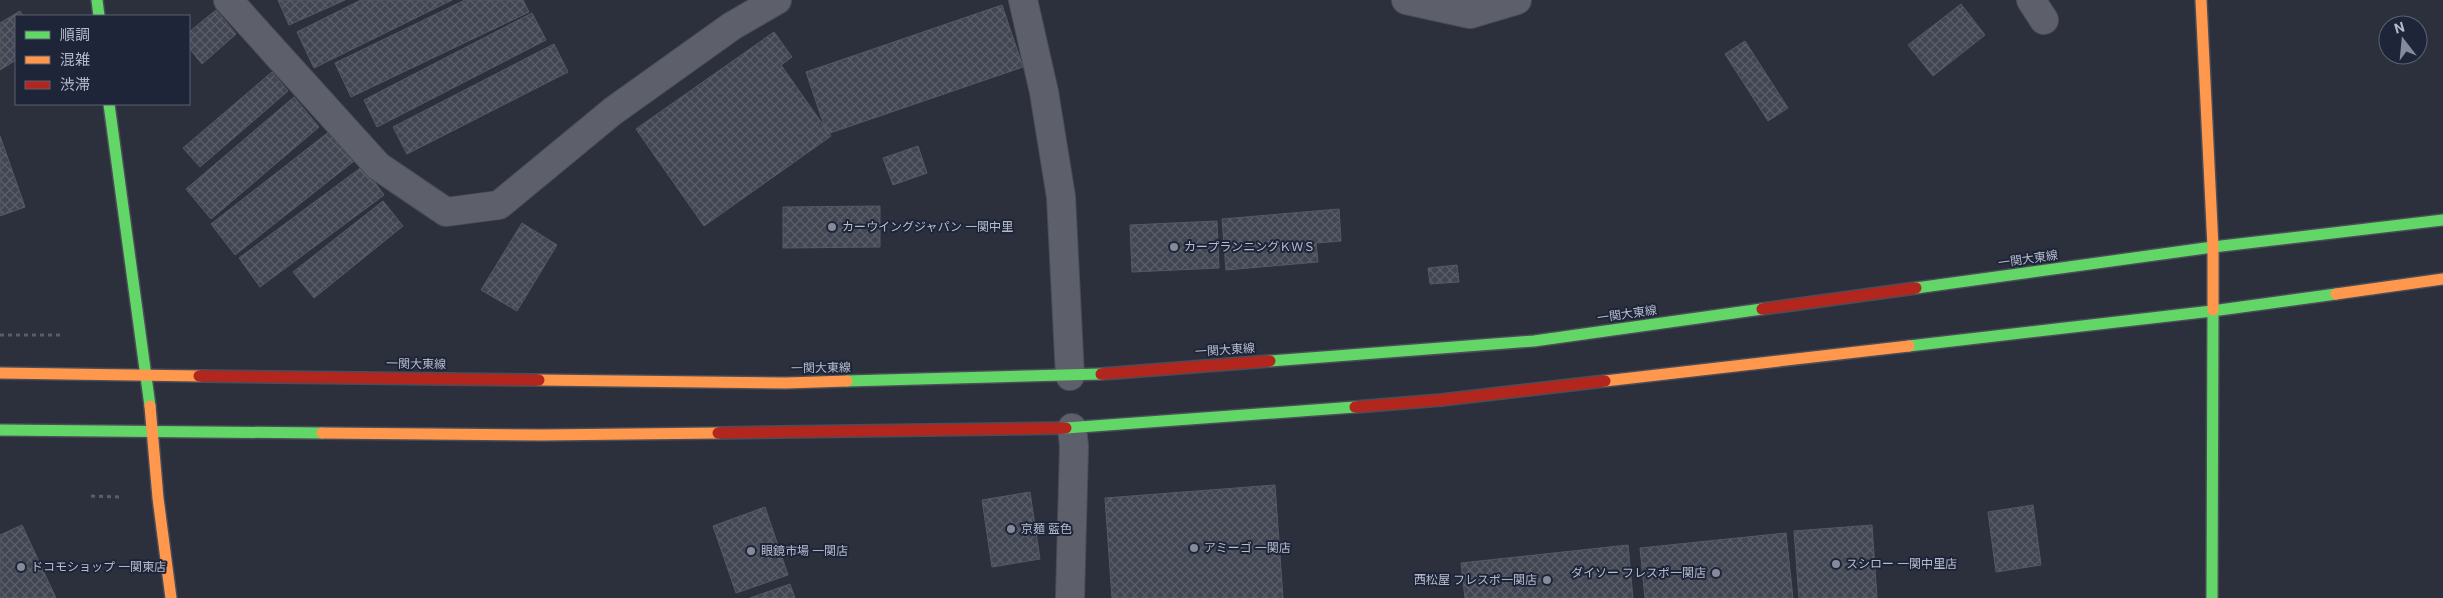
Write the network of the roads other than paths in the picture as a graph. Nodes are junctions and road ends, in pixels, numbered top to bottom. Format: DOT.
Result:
graph roads {
  1 [pos="97,0"];
  2 [pos="228,0"];
  3 [pos="777,0"];
  4 [pos="1023,0"];
  5 [pos="1406,0"];
  6 [pos="1517,0"];
  7 [pos="2201,0"];
  8 [pos="99,15"];
  9 [pos="109,105"];
  10 [pos="2443,220"];
  11 [pos="2214,247"];
  12 [pos="2443,279"];
  13 [pos="2212,311"];
  14 [pos="0,373"];
  15 [pos="146,373"];
  16 [pos="1070,376"];
  17 [pos="1072,428"];
  18 [pos="0,430"];
  19 [pos="153,430"];
  20 [pos="171,598"];
  21 [pos="1070,598"];
  22 [pos="2212,598"];
  1 -- 8 [label="main road"];
  2 -- 3 [label="street"];
  4 -- 16 [label="street"];
  5 -- 6 [label="street"];
  7 -- 11 [label="main road"];
  9 -- 15 [label="main road"];
  10 -- 11 [label="main road, 一関大東線"];
  11 -- 13 [label="main road"];
  11 -- 16 [label="main road, 一関大東線"];
  12 -- 13 [label="main road"];
  13 -- 17 [label="main road"];
  13 -- 22 [label="main road"];
  14 -- 15 [label="main road, 一関大東線"];
  15 -- 16 [label="main road, 一関大東線"];
  15 -- 19 [label="main road"];
  17 -- 19 [label="main road"];
  17 -- 21 [label="street"];
  18 -- 19 [label="main road"];
  19 -- 20 [label="main road"];
}
